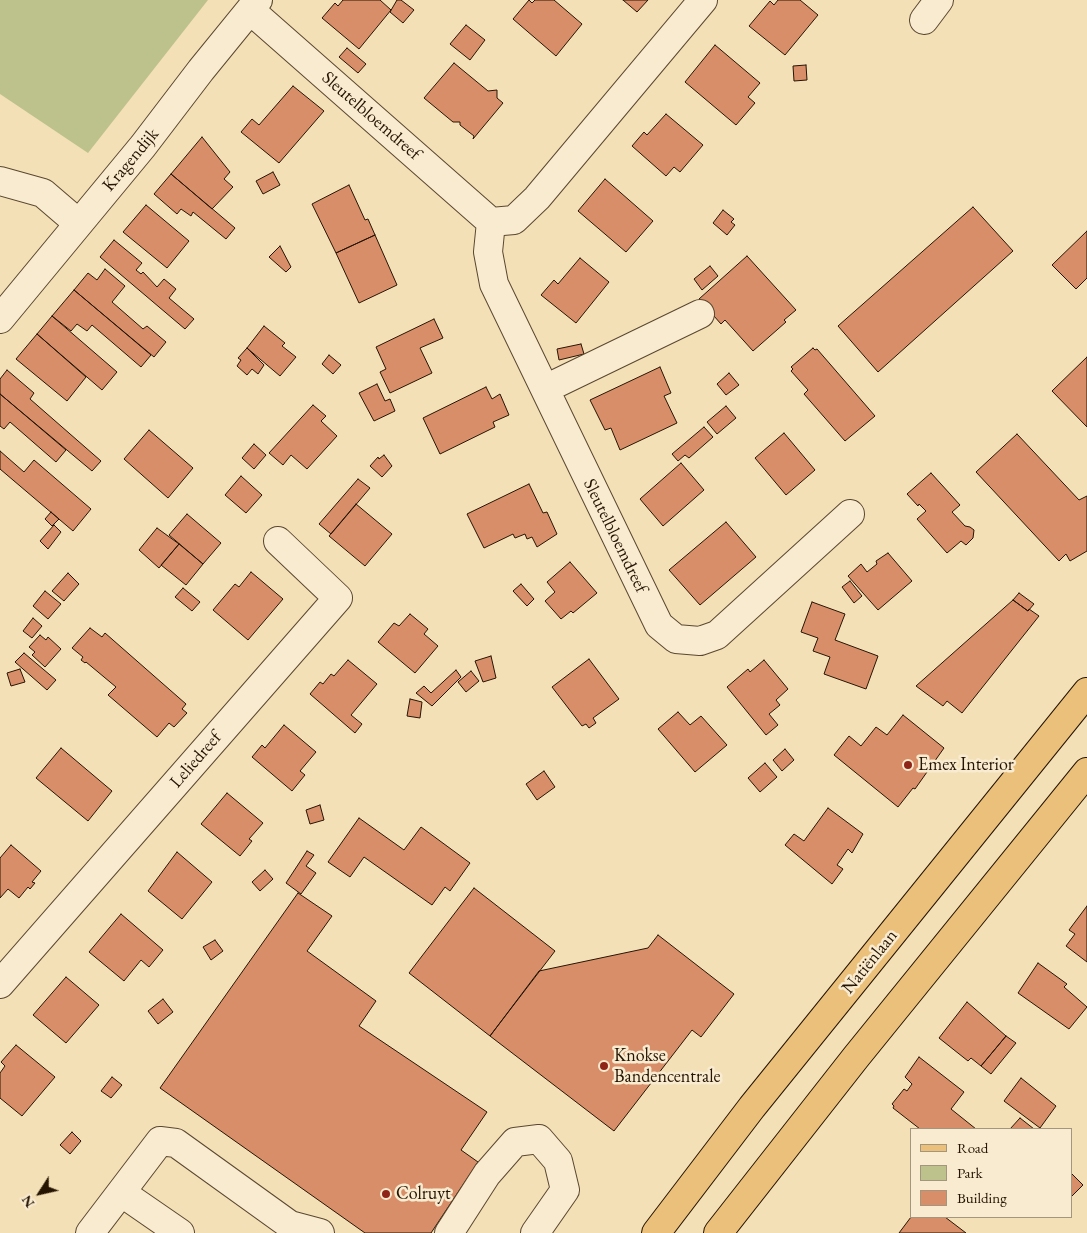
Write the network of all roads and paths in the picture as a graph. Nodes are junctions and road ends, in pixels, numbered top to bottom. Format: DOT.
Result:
graph roads {
  1 [pos="703,0"];
  2 [pos="254,5"];
  3 [pos="0,181"];
  4 [pos="491,222"];
  5 [pos="78,223"];
  6 [pos="700,314"];
  7 [pos="0,319"];
  8 [pos="545,389"];
  9 [pos="850,514"];
  10 [pos="278,541"];
  11 [pos="1087,692"];
  12 [pos="1087,772"];
  13 [pos="0,984"];
  14 [pos="122,1193"];
  15 [pos="287,1229"];
  16 [pos="90,1233"];
  17 [pos="180,1233"];
  18 [pos="320,1233"];
  19 [pos="449,1233"];
  20 [pos="535,1233"];
  21 [pos="656,1233"];
  22 [pos="718,1233"];
  1 -- 4 [label="street"];
  2 -- 4 [label="street, Sleutelbloemdreef"];
  2 -- 5 [label="street, Kragendijk"];
  3 -- 5 [label="street"];
  4 -- 8 [label="street, Sleutelbloemdreef"];
  5 -- 7 [label="street, Kragendijk"];
  6 -- 8 [label="street"];
  8 -- 9 [label="street, Sleutelbloemdreef"];
  10 -- 13 [label="street, Leliedreef"];
  11 -- 21 [label="main road, Natiënlaan"];
  12 -- 22 [label="main road"];
  14 -- 15 [label="street"];
  14 -- 16 [label="street"];
  14 -- 17 [label="street"];
  15 -- 18 [label="street"];
  19 -- 20 [label="street"];
}
